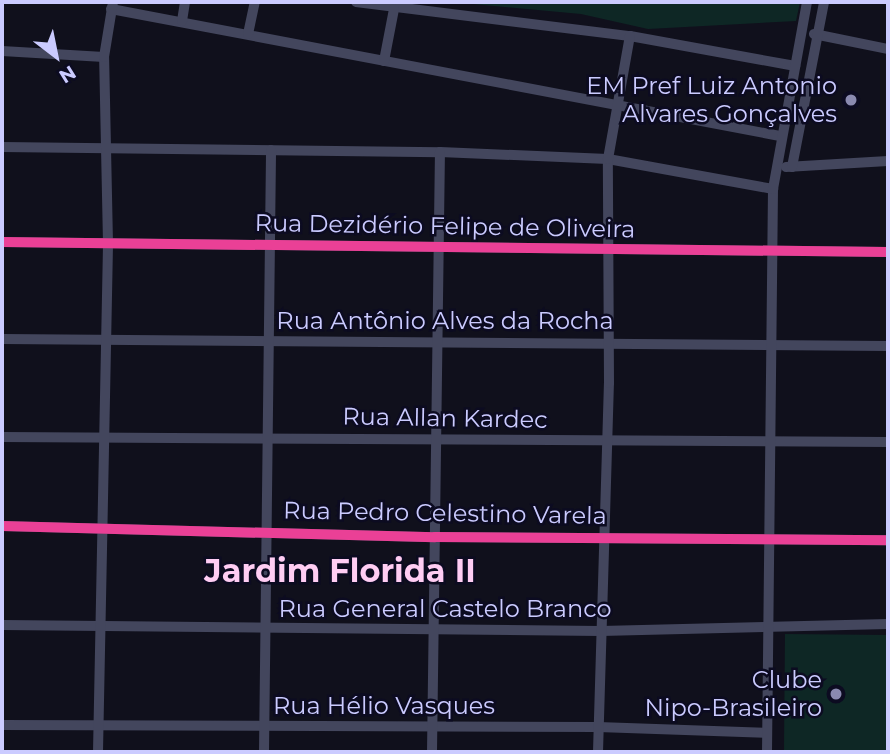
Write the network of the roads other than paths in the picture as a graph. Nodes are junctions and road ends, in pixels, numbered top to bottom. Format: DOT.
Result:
graph roads {
  1 [pos="185,2"];
  2 [pos="256,2"];
  3 [pos="356,2"];
  4 [pos="807,2"];
  5 [pos="824,2"];
  6 [pos="112,5"];
  7 [pos="394,9"];
  8 [pos="182,21"];
  9 [pos="801,32"];
  10 [pos="248,34"];
  11 [pos="818,35"];
  12 [pos="631,36"];
  13 [pos="888,49"];
  14 [pos="2,51"];
  15 [pos="104,57"];
  16 [pos="384,61"];
  17 [pos="795,66"];
  18 [pos="615,105"];
  19 [pos="780,136"];
  20 [pos="2,147"];
  21 [pos="108,150"];
  22 [pos="271,150"];
  23 [pos="440,152"];
  24 [pos="608,159"];
  25 [pos="888,160"];
  26 [pos="776,167"];
  27 [pos="792,167"];
  28 [pos="773,189"];
  29 [pos="2,242"];
  30 [pos="108,243"];
  31 [pos="269,245"];
  32 [pos="438,247"];
  33 [pos="607,250"];
  34 [pos="773,251"];
  35 [pos="888,251"];
  36 [pos="106,338"];
  37 [pos="2,339"];
  38 [pos="267,342"];
  39 [pos="436,342"];
  40 [pos="609,342"];
  41 [pos="773,345"];
  42 [pos="888,346"];
  43 [pos="103,436"];
  44 [pos="265,436"];
  45 [pos="2,438"];
  46 [pos="437,439"];
  47 [pos="604,441"];
  48 [pos="772,442"];
  49 [pos="888,442"];
  50 [pos="2,526"];
  51 [pos="102,531"];
  52 [pos="265,532"];
  53 [pos="435,537"];
  54 [pos="601,537"];
  55 [pos="771,538"];
  56 [pos="888,540"];
  57 [pos="98,624"];
  58 [pos="888,624"];
  59 [pos="2,625"];
  60 [pos="770,626"];
  61 [pos="265,630"];
  62 [pos="434,630"];
  63 [pos="601,631"];
  64 [pos="2,725"];
  65 [pos="98,726"];
  66 [pos="432,726"];
  67 [pos="264,727"];
  68 [pos="598,727"];
  69 [pos="767,733"];
  70 [pos="98,752"];
  71 [pos="264,752"];
  72 [pos="432,752"];
  73 [pos="598,752"];
  74 [pos="767,752"];
  1 -- 8 [label="street"];
  2 -- 10 [label="street"];
  3 -- 7 [label="street"];
  4 -- 9 [label="street"];
  5 -- 11 [label="street"];
  6 -- 8 [label="street"];
  6 -- 15 [label="street"];
  7 -- 12 [label="street"];
  7 -- 16 [label="street"];
  8 -- 10 [label="street"];
  9 -- 11 [label="street"];
  9 -- 17 [label="street"];
  10 -- 16 [label="street"];
  11 -- 13 [label="street"];
  11 -- 27 [label="street"];
  12 -- 17 [label="street"];
  12 -- 18 [label="street"];
  14 -- 15 [label="street"];
  15 -- 21 [label="street"];
  16 -- 18 [label="street"];
  17 -- 19 [label="street"];
  18 -- 19 [label="street"];
  18 -- 24 [label="street"];
  19 -- 26 [label="street"];
  20 -- 21 [label="street"];
  21 -- 22 [label="street"];
  21 -- 30 [label="street"];
  22 -- 23 [label="street"];
  22 -- 31 [label="street"];
  23 -- 24 [label="street"];
  23 -- 32 [label="street"];
  24 -- 28 [label="street"];
  24 -- 33 [label="street"];
  25 -- 27 [label="street"];
  26 -- 27 [label="street"];
  26 -- 28 [label="street"];
  28 -- 34 [label="street"];
  29 -- 30 [label="street, Rua Dezidério Felipe de Oliveira"];
  30 -- 31 [label="street, Rua Dezidério Felipe de Oliveira"];
  30 -- 36 [label="street"];
  31 -- 32 [label="street, Rua Dezidério Felipe de Oliveira"];
  31 -- 38 [label="street"];
  32 -- 33 [label="street, Rua Dezidério Felipe de Oliveira"];
  32 -- 39 [label="street"];
  33 -- 34 [label="street, Rua Dezidério Felipe de Oliveira"];
  33 -- 40 [label="street"];
  34 -- 35 [label="street, Rua Dezidério Felipe de Oliveira"];
  34 -- 41 [label="street"];
  36 -- 37 [label="street, Rua Antônio Alves da Rocha"];
  36 -- 38 [label="street, Rua Antônio Alves da Rocha"];
  36 -- 43 [label="street"];
  38 -- 39 [label="street, Rua Antônio Alves da Rocha"];
  38 -- 44 [label="street"];
  39 -- 40 [label="street, Rua Antônio Alves da Rocha"];
  39 -- 46 [label="street"];
  40 -- 41 [label="street, Rua Antônio Alves da Rocha"];
  40 -- 47 [label="street"];
  41 -- 42 [label="street, Rua Antônio Alves da Rocha"];
  41 -- 48 [label="street"];
  43 -- 44 [label="street, Rua Allan Kardec"];
  43 -- 45 [label="street, Rua Allan Kardec"];
  43 -- 51 [label="street"];
  44 -- 46 [label="street, Rua Allan Kardec"];
  44 -- 52 [label="street"];
  46 -- 47 [label="street, Rua Allan Kardec"];
  46 -- 53 [label="street"];
  47 -- 48 [label="street, Rua Allan Kardec"];
  47 -- 54 [label="street"];
  48 -- 49 [label="street, Rua Allan Kardec"];
  48 -- 55 [label="street"];
  50 -- 51 [label="street, Rua Pedro Celestino Varela"];
  51 -- 52 [label="street, Rua Pedro Celestino Varela"];
  51 -- 57 [label="street"];
  52 -- 53 [label="street, Rua Pedro Celestino Varela"];
  52 -- 61 [label="street"];
  53 -- 54 [label="street, Rua Pedro Celestino Varela"];
  53 -- 62 [label="street"];
  54 -- 55 [label="street, Rua Pedro Celestino Varela"];
  54 -- 63 [label="street"];
  55 -- 56 [label="street, Rua Pedro Celestino Varela"];
  55 -- 60 [label="street"];
  57 -- 59 [label="street, Rua General Castelo Branco"];
  57 -- 61 [label="street, Rua General Castelo Branco"];
  57 -- 65 [label="street"];
  58 -- 60 [label="street, Rua General Castelo Branco"];
  60 -- 63 [label="street, Rua General Castelo Branco"];
  60 -- 69 [label="street"];
  61 -- 62 [label="street, Rua General Castelo Branco"];
  61 -- 67 [label="street"];
  62 -- 63 [label="street, Rua General Castelo Branco"];
  62 -- 66 [label="street"];
  63 -- 68 [label="street"];
  64 -- 65 [label="street, Rua Hélio Vasques"];
  65 -- 67 [label="street, Rua Hélio Vasques"];
  65 -- 70 [label="street"];
  66 -- 67 [label="street, Rua Hélio Vasques"];
  66 -- 68 [label="street, Rua Hélio Vasques"];
  66 -- 72 [label="street"];
  67 -- 71 [label="street"];
  68 -- 69 [label="street, Rua Hélio Vasques"];
  68 -- 73 [label="street"];
  69 -- 74 [label="street"];
}
